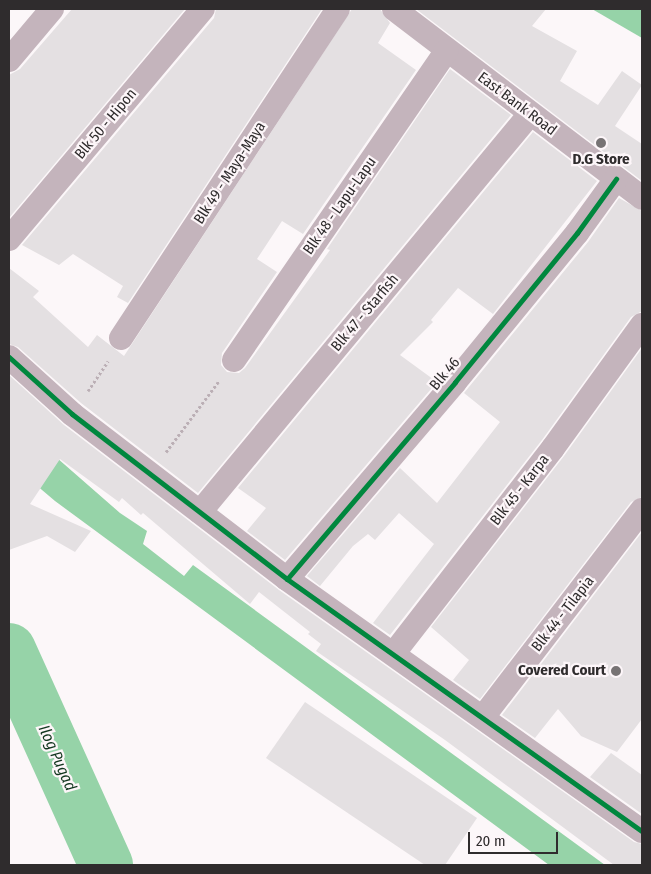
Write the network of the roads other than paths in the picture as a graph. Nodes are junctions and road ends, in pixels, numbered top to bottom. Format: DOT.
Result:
graph roads {
  1 [pos="52,9"];
  2 [pos="203,9"];
  3 [pos="338,9"];
  4 [pos="394,9"];
  5 [pos="446,51"];
  6 [pos="9,60"];
  7 [pos="530,114"];
  8 [pos="616,179"];
  9 [pos="642,198"];
  10 [pos="9,239"];
  11 [pos="642,325"];
  12 [pos="121,338"];
  13 [pos="9,357"];
  14 [pos="234,360"];
  15 [pos="642,510"];
  16 [pos="200,512"];
  17 [pos="287,579"];
  18 [pos="394,653"];
  19 [pos="482,717"];
  20 [pos="642,832"];
  1 -- 6 [label="street"];
  2 -- 10 [label="street, Blk 50 - Hipon"];
  3 -- 12 [label="street, Blk 49 - Maya-Maya"];
  4 -- 5 [label="street, East Bank Road"];
  5 -- 7 [label="street, East Bank Road"];
  5 -- 14 [label="street, Blk 48 - Lapu-Lapu"];
  7 -- 8 [label="street, East Bank Road"];
  7 -- 16 [label="street, Blk 47 - Starfish"];
  8 -- 9 [label="street, East Bank Road"];
  8 -- 17 [label="street, Blk 46"];
  11 -- 18 [label="street, Blk 45 - Karpa"];
  13 -- 16 [label="street"];
  15 -- 19 [label="street, Blk 44 - Tilapia"];
  16 -- 17 [label="street"];
  17 -- 18 [label="street"];
  18 -- 19 [label="street"];
  19 -- 20 [label="street"];
}
